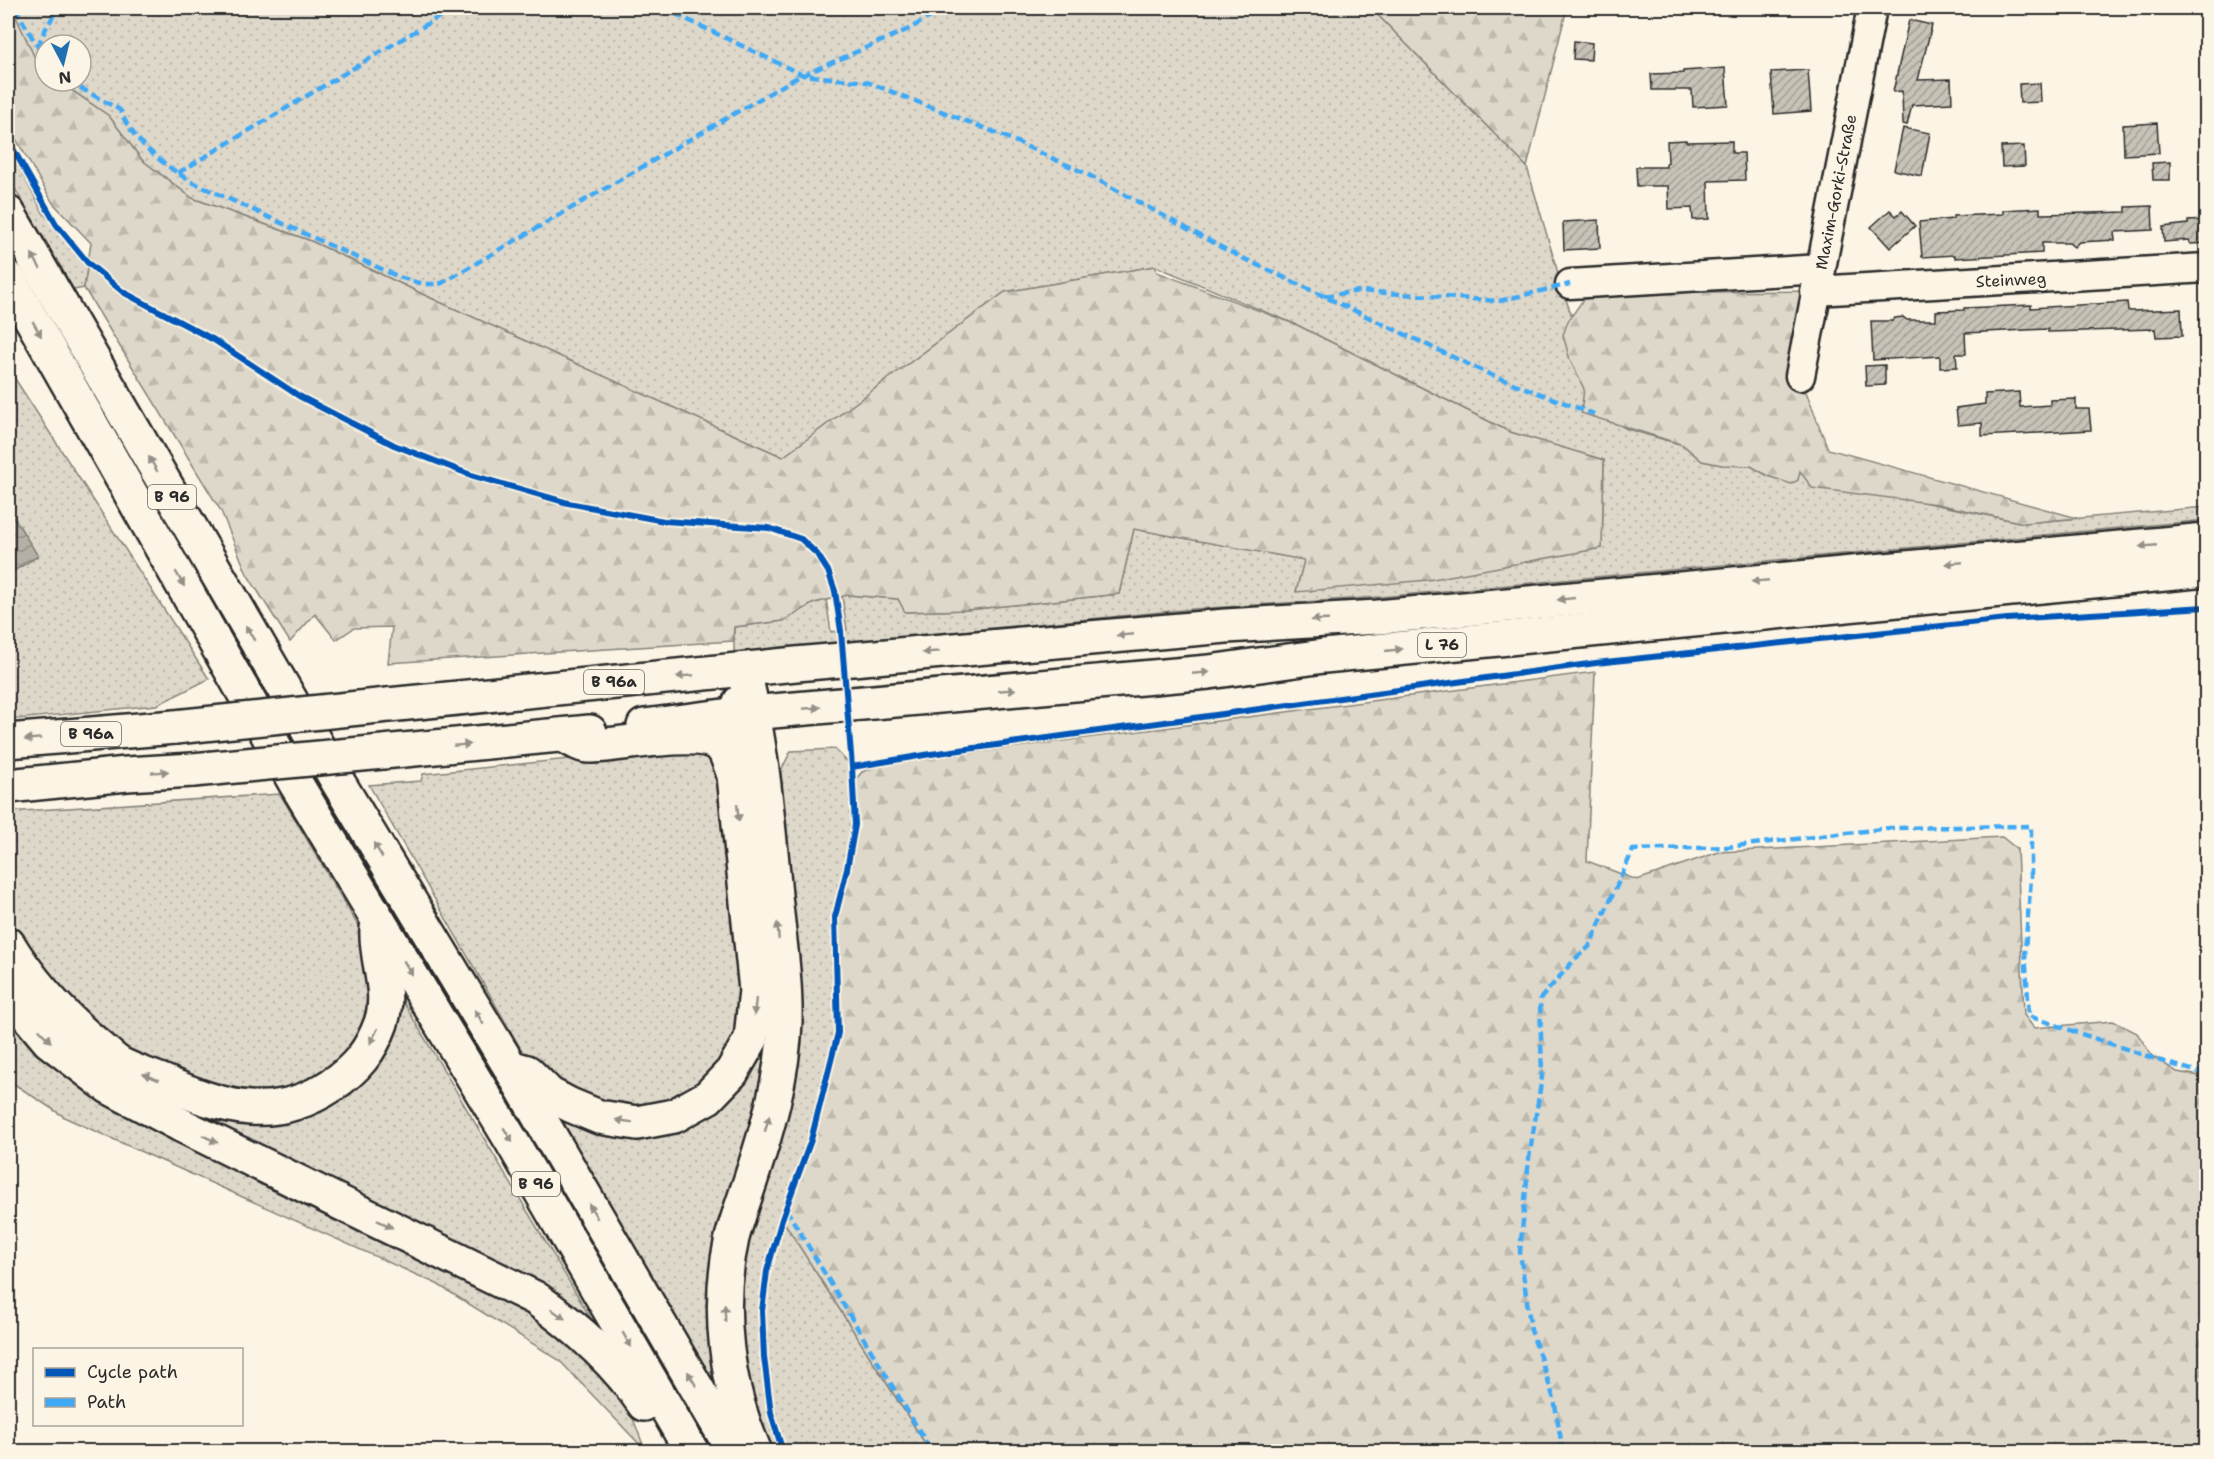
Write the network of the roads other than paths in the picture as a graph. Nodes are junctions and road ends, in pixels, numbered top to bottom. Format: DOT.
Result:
graph roads {
  1 [pos="1872,8"];
  2 [pos="8,213"];
  3 [pos="2206,268"];
  4 [pos="8,278"];
  5 [pos="1818,280"];
  6 [pos="1570,285"];
  7 [pos="1800,376"];
  8 [pos="2206,540"];
  9 [pos="2206,570"];
  10 [pos="744,671"];
  11 [pos="746,714"];
  12 [pos="563,735"];
  13 [pos="8,741"];
  14 [pos="734,775"];
  15 [pos="8,786"];
  16 [pos="378,918"];
  17 [pos="8,944"];
  18 [pos="8,992"];
  19 [pos="510,1067"];
  20 [pos="691,1452"];
  21 [pos="734,1452"];
  22 [pos="755,1452"];
  1 -- 5 [label="street, Maxim-Gorki-Straße"];
  19 -- 2 [label="main road, B 96, one-way"];
  3 -- 5 [label="street, Steinweg"];
  4 -- 16 [label="main road, B 96, one-way"];
  5 -- 6 [label="street, Steinweg"];
  5 -- 7 [label="street, Maxim-Gorki-Straße"];
  8 -- 10 [label="main road, L 76, one-way"];
  11 -- 9 [label="main road, L 76, one-way"];
  10 -- 11 [label="main road"];
  10 -- 13 [label="main road, B 96a, one-way, bridge"];
  11 -- 12 [label="main road"];
  11 -- 14 [label="main road"];
  22 -- 11 [label="main road, one-way"];
  12 -- 14 [label="main road"];
  15 -- 12 [label="main road, one-way, bridge"];
  14 -- 19 [label="main road, one-way"];
  16 -- 17 [label="main road, one-way"];
  16 -- 20 [label="main road, B 96, one-way"];
  18 -- 20 [label="main road, one-way"];
  21 -- 19 [label="main road, B 96, one-way"];
}
